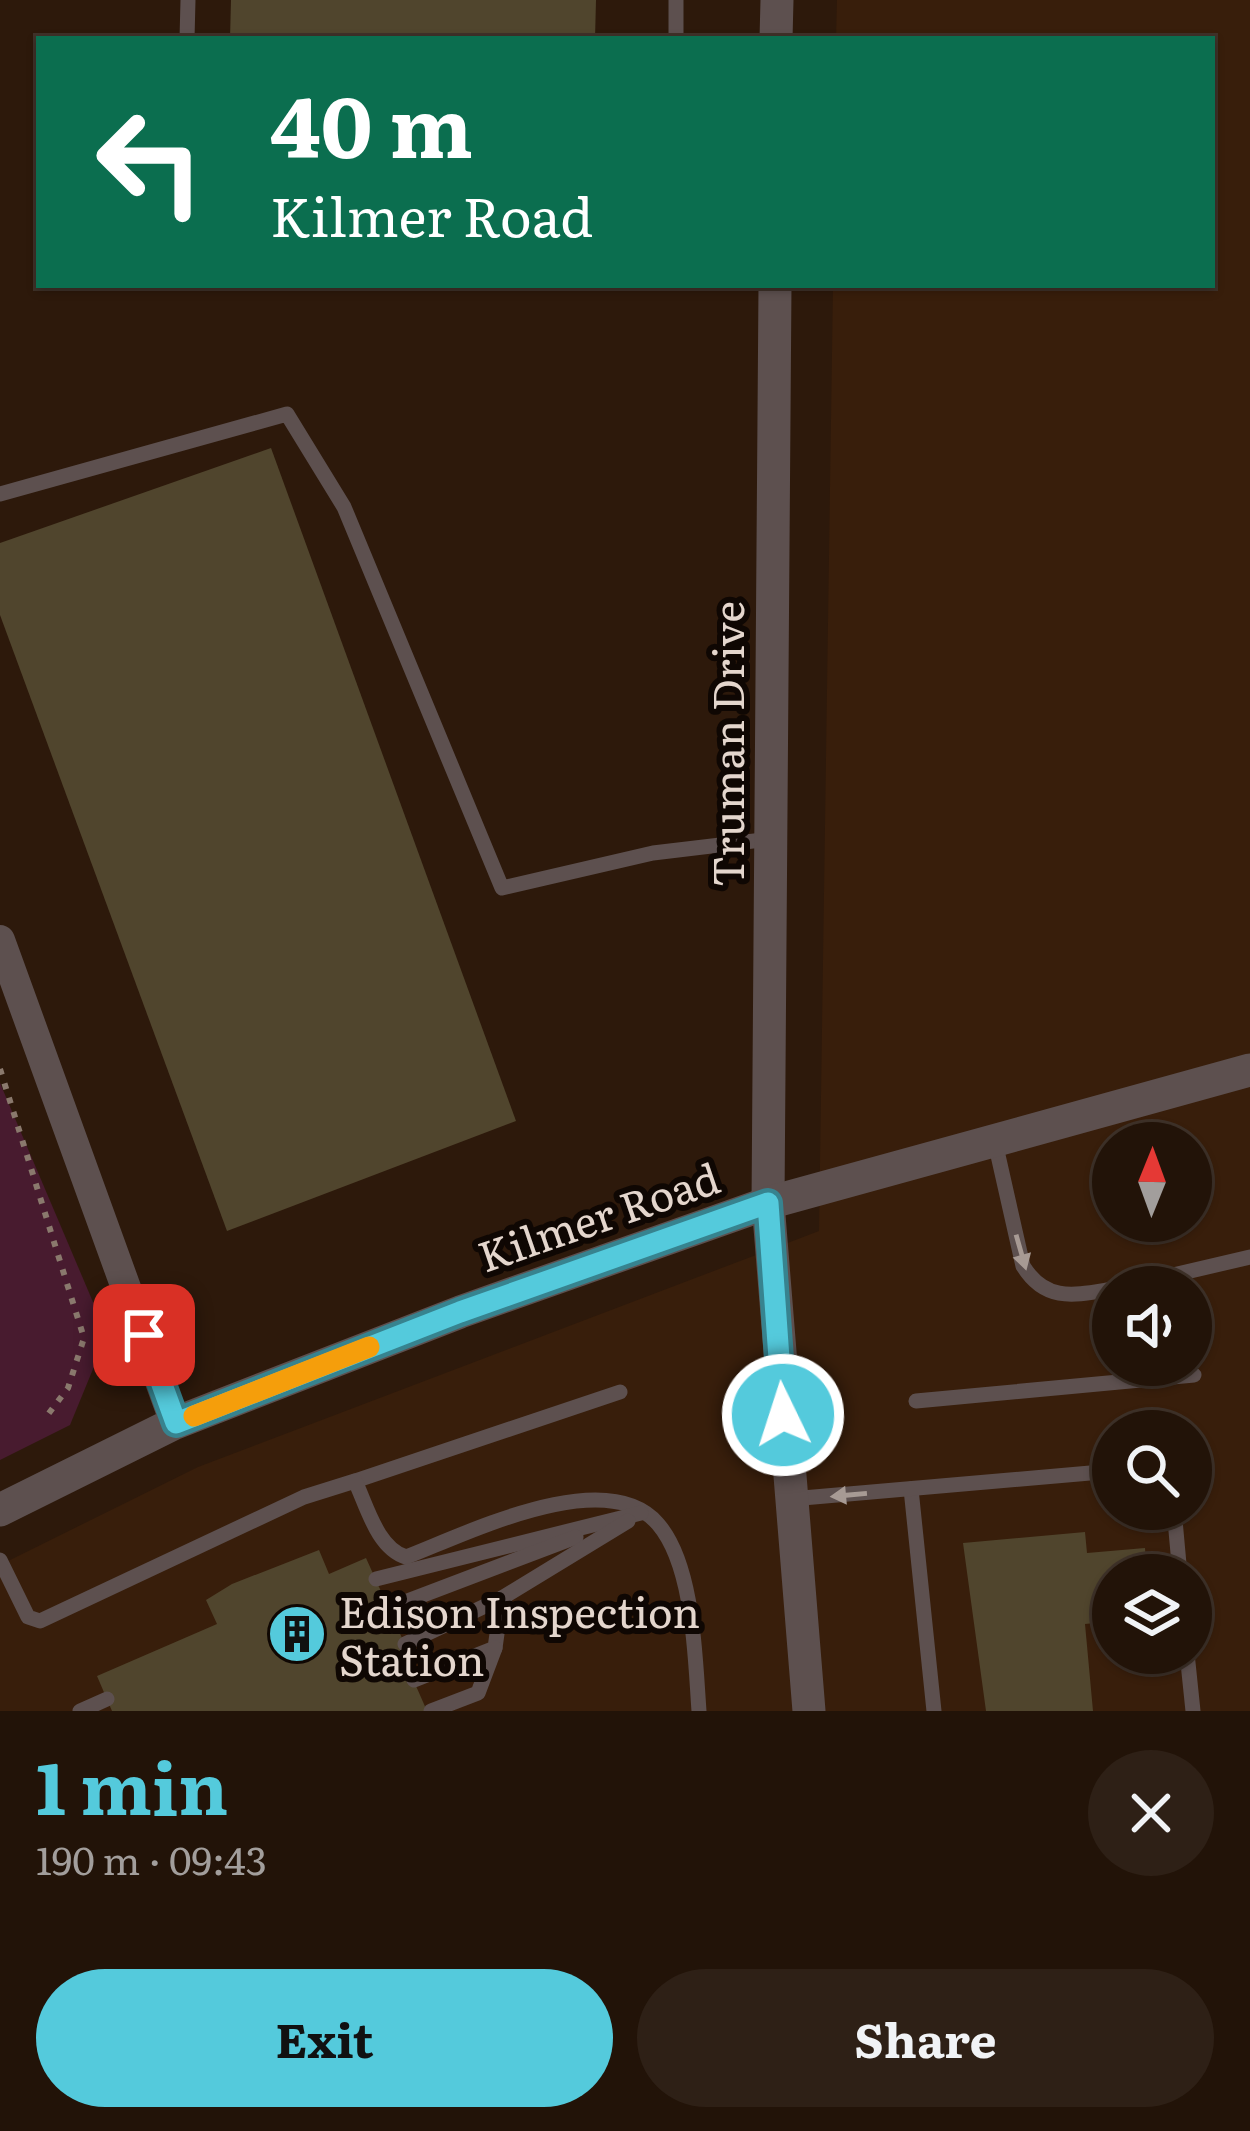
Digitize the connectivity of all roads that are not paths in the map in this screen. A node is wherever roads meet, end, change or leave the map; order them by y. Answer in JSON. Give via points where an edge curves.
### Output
{"nodes":[{"id":1,"x":188,"y":0,"type":"edge"},
{"id":2,"x":676,"y":0,"type":"edge"},
{"id":3,"x":776,"y":0,"type":"edge"},
{"id":4,"x":187,"y":36,"type":"edge"},
{"id":5,"x":676,"y":36,"type":"edge"},
{"id":6,"x":776,"y":36,"type":"edge"},
{"id":7,"x":775,"y":288,"type":"edge"},
{"id":8,"x":0,"y":494,"type":"edge"},
{"id":9,"x":770,"y":839,"type":"junction"},
{"id":10,"x":0,"y":940,"type":"edge"},
{"id":11,"x":1250,"y":1070,"type":"edge"},
{"id":12,"x":994,"y":1139,"type":"junction"},
{"id":13,"x":768,"y":1203,"type":"junction"},
{"id":14,"x":1250,"y":1257,"type":"edge"},
{"id":15,"x":1212,"y":1266,"type":"edge"},
{"id":16,"x":1092,"y":1292,"type":"edge"},
{"id":17,"x":1092,"y":1377,"type":"edge"},
{"id":18,"x":620,"y":1392,"type":"dead end"},
{"id":19,"x":916,"y":1401,"type":"dead end"},
{"id":20,"x":176,"y":1423,"type":"junction"},
{"id":21,"x":1092,"y":1473,"type":"edge"},
{"id":22,"x":355,"y":1481,"type":"junction"},
{"id":23,"x":910,"y":1490,"type":"junction"},
{"id":24,"x":788,"y":1500,"type":"junction"},
{"id":25,"x":0,"y":1510,"type":"edge"},
{"id":26,"x":641,"y":1513,"type":"junction"},
{"id":27,"x":0,"y":1560,"type":"edge"},
{"id":28,"x":376,"y":1579,"type":"dead end"},
{"id":29,"x":502,"y":1598,"type":"junction"},
{"id":30,"x":389,"y":1608,"type":"dead end"},
{"id":31,"x":404,"y":1644,"type":"dead end"},
{"id":32,"x":495,"y":1648,"type":"junction"},
{"id":33,"x":1189,"y":1674,"type":"edge"},
{"id":34,"x":414,"y":1680,"type":"dead end"},
{"id":35,"x":478,"y":1693,"type":"junction"},
{"id":36,"x":106,"y":1699,"type":"dead end"},
{"id":37,"x":80,"y":1711,"type":"edge"},
{"id":38,"x":431,"y":1711,"type":"edge"},
{"id":39,"x":470,"y":1711,"type":"edge"},
{"id":40,"x":699,"y":1711,"type":"edge"},
{"id":41,"x":809,"y":1711,"type":"edge"},
{"id":42,"x":934,"y":1711,"type":"edge"},
{"id":43,"x":1192,"y":1711,"type":"edge"}],
"edges":[{"from":1,"to":4,"type":"lane"},
{"from":2,"to":5,"type":"lane"},
{"from":3,"to":6,"type":"street"},
{"from":7,"to":9,"type":"street","name":"Truman Drive"},
{"from":8,"to":9,"type":"lane","via":[[287,414],[344,508],[502,887],[653,853]]},
{"from":9,"to":13,"type":"street","name":"Truman Drive"},
{"from":10,"to":20,"type":"street"},
{"from":11,"to":12,"type":"street","name":"Kilmer Road"},
{"from":12,"to":13,"type":"street","name":"Kilmer Road"},
{"from":12,"to":16,"type":"lane","one_way":true,"via":[[1023,1266],[1046,1292]]},
{"from":13,"to":20,"type":"street","name":"Kilmer Road"},
{"from":13,"to":24,"type":"street","name":"Truman Drive"},
{"from":14,"to":15,"type":"lane"},
{"from":17,"to":19,"type":"lane"},
{"from":18,"to":22,"type":"lane"},
{"from":20,"to":25,"type":"street","name":"Kilmer Road"},
{"from":21,"to":23,"type":"lane"},
{"from":22,"to":26,"type":"lane","via":[[382,1538],[406,1557],[542,1506],[589,1499]]},
{"from":22,"to":27,"type":"lane","via":[[304,1497],[40,1621],[28,1617]]},
{"from":23,"to":24,"type":"lane","one_way":true},
{"from":23,"to":42,"type":"lane"},
{"from":24,"to":41,"type":"street","name":"Truman Drive"},
{"from":26,"to":28,"type":"lane"},
{"from":26,"to":29,"type":"lane"},
{"from":26,"to":30,"type":"lane"},
{"from":26,"to":40,"type":"lane","via":[[658,1523],[691,1611]]},
{"from":29,"to":31,"type":"lane"},
{"from":29,"to":32,"type":"lane"},
{"from":32,"to":34,"type":"lane"},
{"from":32,"to":35,"type":"lane"},
{"from":33,"to":43,"type":"lane"},
{"from":35,"to":38,"type":"lane"},
{"from":35,"to":39,"type":"lane"},
{"from":36,"to":37,"type":"lane"}]}
